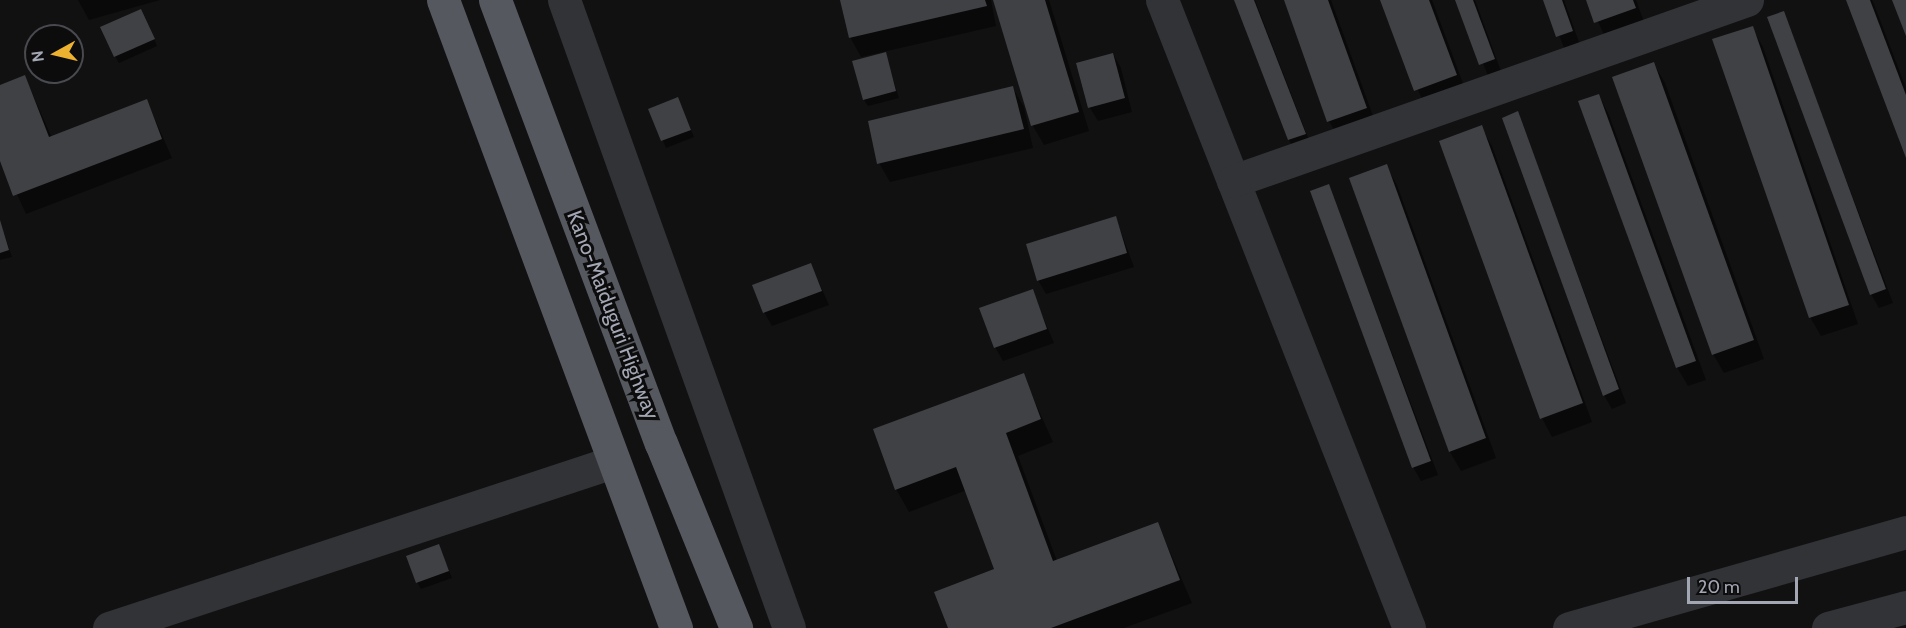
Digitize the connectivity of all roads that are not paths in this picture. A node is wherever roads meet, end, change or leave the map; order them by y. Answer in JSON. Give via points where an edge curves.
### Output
{"nodes":[{"id":1,"x":443,"y":0,"type":"edge"},
{"id":2,"x":495,"y":0,"type":"edge"},
{"id":3,"x":564,"y":0,"type":"edge"},
{"id":4,"x":1162,"y":0,"type":"edge"},
{"id":5,"x":1747,"y":0,"type":"edge"},
{"id":6,"x":1233,"y":181,"type":"junction"},
{"id":7,"x":613,"y":462,"type":"junction"},
{"id":8,"x":1906,"y":532,"type":"edge"},
{"id":9,"x":1906,"y":607,"type":"edge"},
{"id":10,"x":109,"y":628,"type":"edge"},
{"id":11,"x":676,"y":628,"type":"edge"},
{"id":12,"x":736,"y":628,"type":"edge"},
{"id":13,"x":789,"y":628,"type":"edge"},
{"id":14,"x":1409,"y":628,"type":"edge"},
{"id":15,"x":1569,"y":628,"type":"edge"},
{"id":16,"x":1828,"y":628,"type":"edge"}],
"edges":[{"from":1,"to":7,"type":"highway"},
{"from":2,"to":12,"type":"highway","name":"Kano-Maiduguri Highway"},
{"from":3,"to":13,"type":"street"},
{"from":4,"to":6,"type":"street"},
{"from":5,"to":6,"type":"street"},
{"from":6,"to":14,"type":"street"},
{"from":7,"to":10,"type":"street"},
{"from":7,"to":11,"type":"highway"},
{"from":8,"to":15,"type":"street"},
{"from":9,"to":16,"type":"street"}]}
